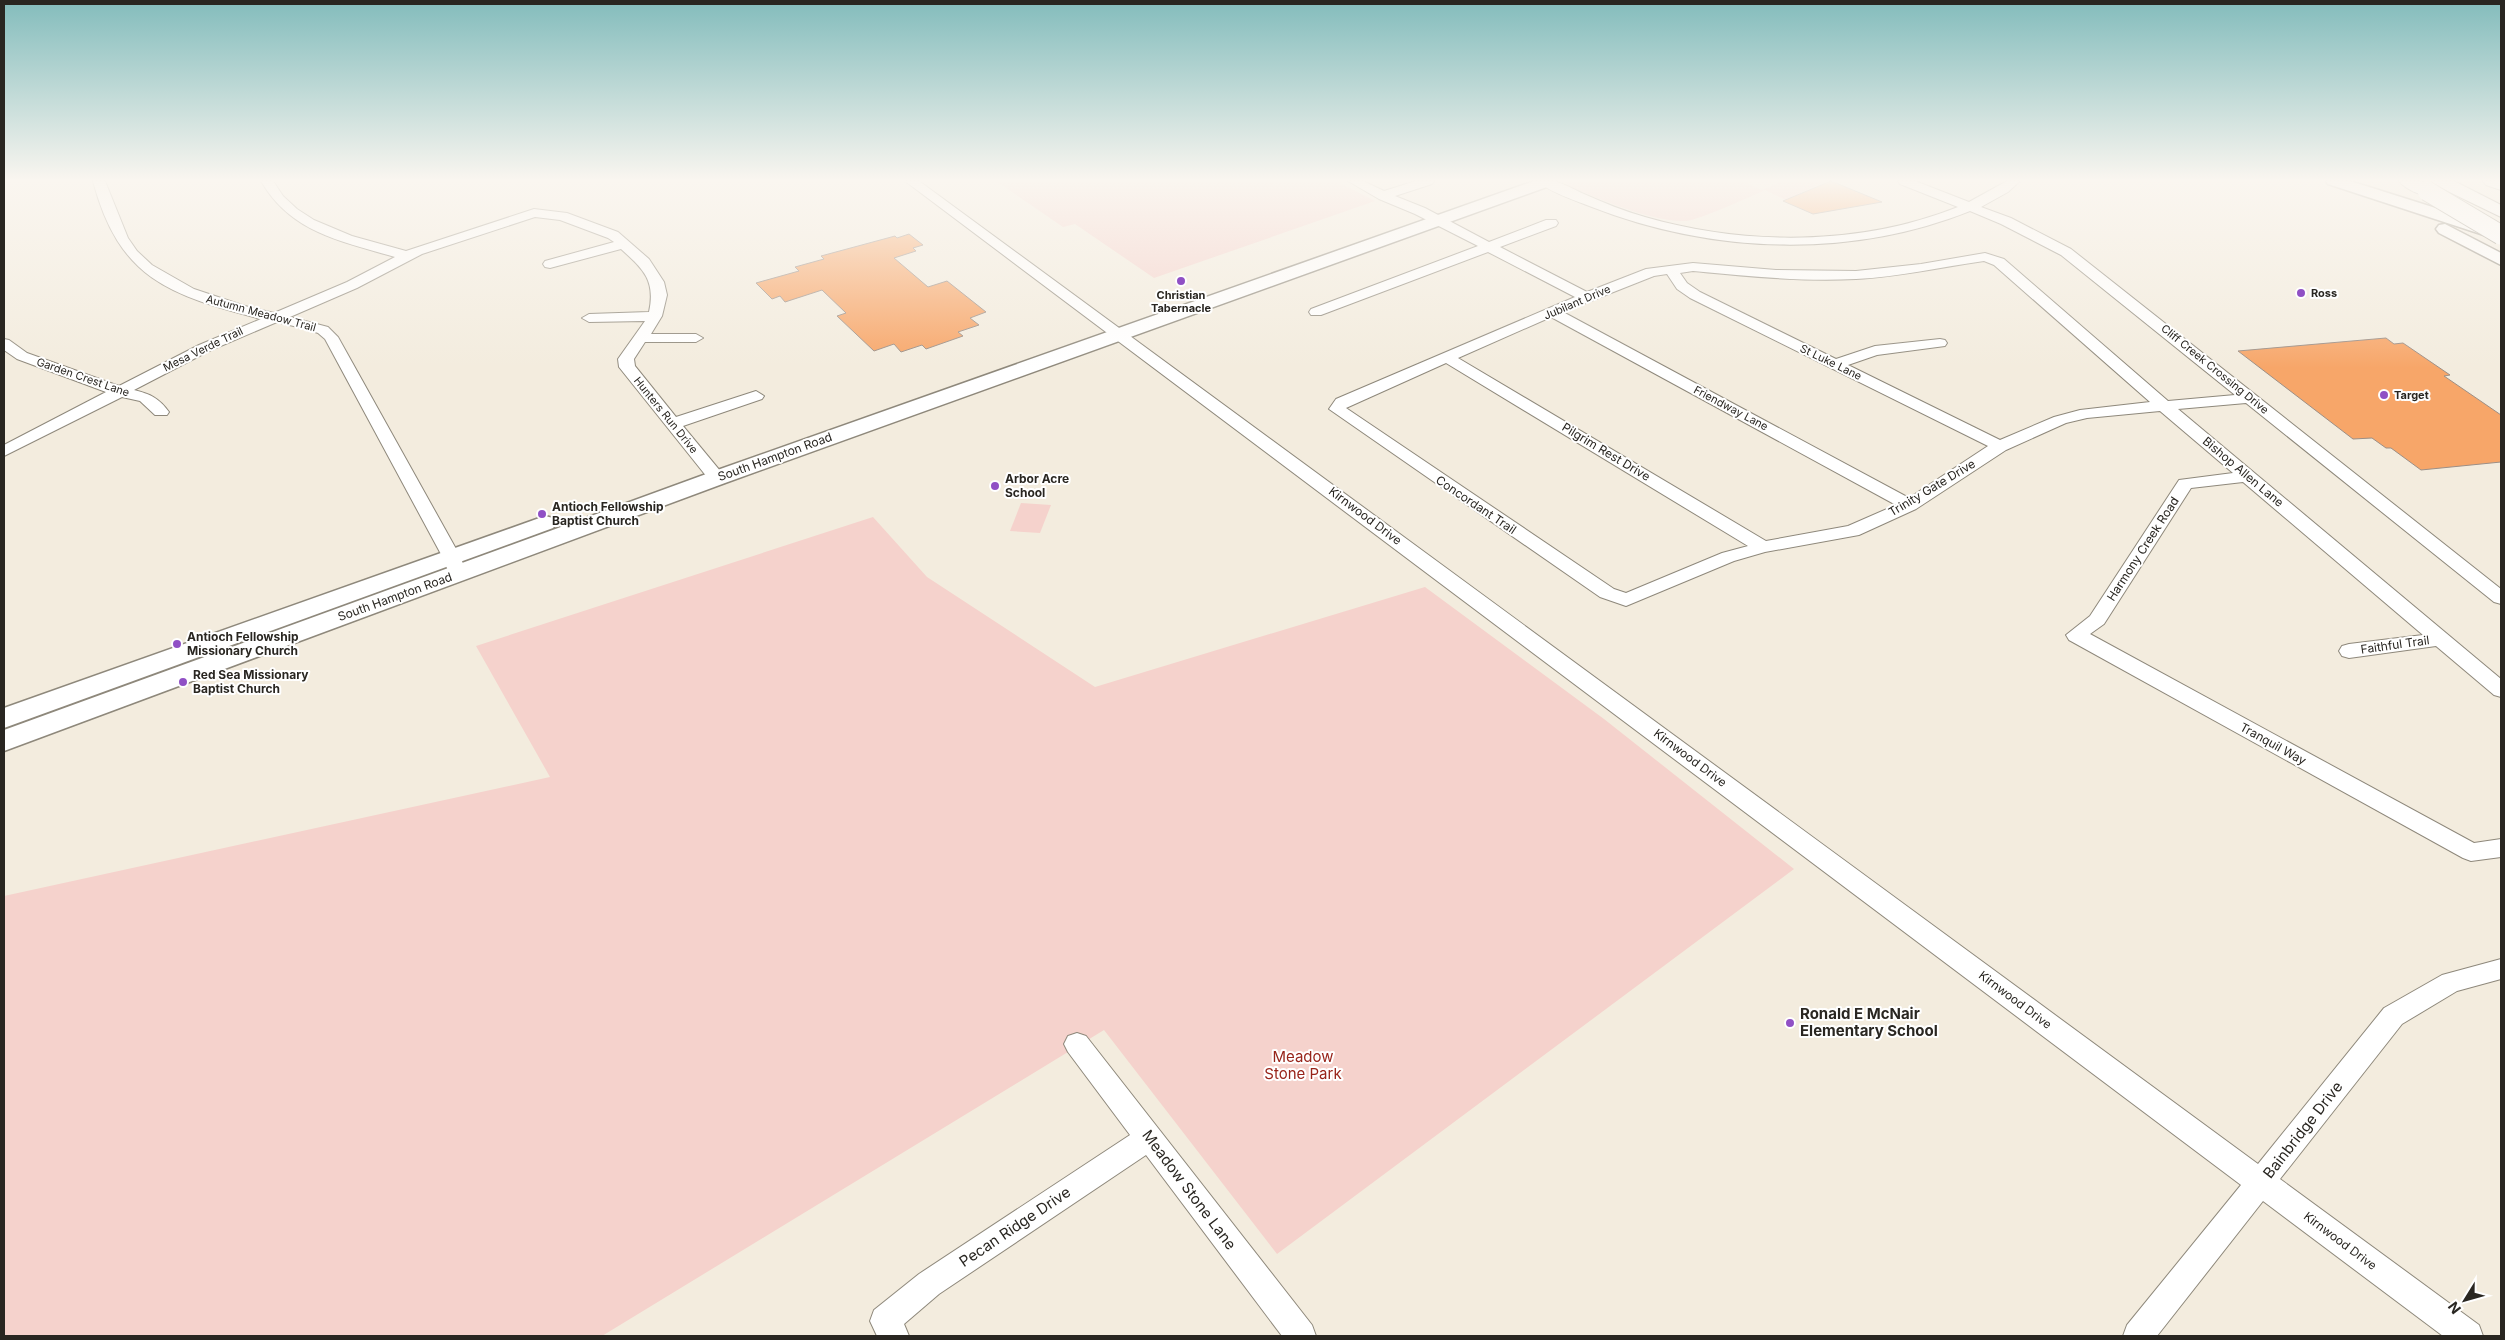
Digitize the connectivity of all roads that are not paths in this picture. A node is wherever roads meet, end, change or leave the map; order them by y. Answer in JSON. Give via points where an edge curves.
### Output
{"nodes":[{"id":1,"x":127,"y":244,"type":"edge"},
{"id":2,"x":367,"y":244,"type":"edge"},
{"id":3,"x":436,"y":244,"type":"edge"},
{"id":4,"x":623,"y":244,"type":"joint"},
{"id":5,"x":996,"y":244,"type":"edge"},
{"id":6,"x":1335,"y":244,"type":"edge"},
{"id":7,"x":1367,"y":244,"type":"edge"},
{"id":8,"x":1483,"y":244,"type":"edge"},
{"id":9,"x":1495,"y":244,"type":"edge"},
{"id":10,"x":2050,"y":244,"type":"edge"},
{"id":11,"x":2474,"y":244,"type":"edge"},
{"id":12,"x":1488,"y":246,"type":"junction"},
{"id":13,"x":407,"y":256,"type":"junction"},
{"id":14,"x":1985,"y":257,"type":"joint"},
{"id":15,"x":2501,"y":260,"type":"edge"},
{"id":16,"x":550,"y":264,"type":"dead end"},
{"id":17,"x":1670,"y":269,"type":"junction"},
{"id":18,"x":1586,"y":297,"type":"junction"},
{"id":19,"x":1316,"y":312,"type":"dead end"},
{"id":20,"x":1552,"y":312,"type":"junction"},
{"id":21,"x":655,"y":316,"type":"junction"},
{"id":22,"x":272,"y":317,"type":"junction"},
{"id":23,"x":589,"y":318,"type":"dead end"},
{"id":24,"x":1113,"y":329,"type":"junction"},
{"id":25,"x":640,"y":338,"type":"junction"},
{"id":26,"x":696,"y":338,"type":"dead end"},
{"id":27,"x":4,"y":343,"type":"edge"},
{"id":28,"x":1940,"y":343,"type":"dead end"},
{"id":29,"x":22,"y":356,"type":"junction"},
{"id":30,"x":1448,"y":358,"type":"junction"},
{"id":31,"x":4,"y":364,"type":"edge"},
{"id":32,"x":1836,"y":364,"type":"junction"},
{"id":33,"x":118,"y":391,"type":"junction"},
{"id":34,"x":756,"y":396,"type":"dead end"},
{"id":35,"x":2250,"y":398,"type":"junction"},
{"id":36,"x":2164,"y":406,"type":"junction"},
{"id":37,"x":1337,"y":409,"type":"joint"},
{"id":38,"x":161,"y":412,"type":"dead end"},
{"id":39,"x":673,"y":424,"type":"junction"},
{"id":40,"x":2000,"y":446,"type":"junction"},
{"id":41,"x":4,"y":451,"type":"edge"},
{"id":42,"x":712,"y":472,"type":"junction"},
{"id":43,"x":2247,"y":476,"type":"junction"},
{"id":44,"x":1910,"y":505,"type":"junction"},
{"id":45,"x":1763,"y":547,"type":"junction"},
{"id":46,"x":454,"y":565,"type":"junction"},
{"id":47,"x":1617,"y":598,"type":"joint"},
{"id":48,"x":2501,"y":598,"type":"edge"},
{"id":49,"x":2076,"y":635,"type":"joint"},
{"id":50,"x":2440,"y":639,"type":"junction"},
{"id":51,"x":2349,"y":651,"type":"dead end"},
{"id":52,"x":2501,"y":690,"type":"edge"},
{"id":53,"x":4,"y":718,"type":"edge"},
{"id":54,"x":30,"y":720,"type":"junction"},
{"id":55,"x":4,"y":740,"type":"edge"},
{"id":56,"x":2501,"y":848,"type":"edge"},
{"id":57,"x":2501,"y":969,"type":"edge"},
{"id":58,"x":1077,"y":1044,"type":"dead end"},
{"id":59,"x":1148,"y":1138,"type":"junction"},
{"id":60,"x":2262,"y":1183,"type":"junction"},
{"id":61,"x":890,"y":1329,"type":"edge"},
{"id":62,"x":1301,"y":1336,"type":"edge"},
{"id":63,"x":2138,"y":1336,"type":"edge"},
{"id":64,"x":2468,"y":1336,"type":"edge"}],
"edges":[{"from":1,"to":22,"type":"street","name":"Autumn Meadow Trail","via":[[132,254],[176,286]]},
{"from":2,"to":13,"type":"street"},
{"from":3,"to":13,"type":"street","name":"Mesa Verde Trail"},
{"from":4,"to":16,"type":"street"},
{"from":4,"to":21,"type":"street","name":"Hunters Run Drive","via":[[644,262],[657,282],[660,295]]},
{"from":5,"to":24,"type":"street","name":"Kirnwood Drive"},
{"from":6,"to":24,"type":"main road","name":"South Hampton Road"},
{"from":7,"to":24,"type":"main road","name":"South Hampton Road"},
{"from":8,"to":12,"type":"street"},
{"from":9,"to":12,"type":"street"},
{"from":10,"to":35,"type":"street","name":"Cliff Creek Crossing Drive","via":[[2066,252]]},
{"from":11,"to":15,"type":"main road"},
{"from":12,"to":18,"type":"street"},
{"from":12,"to":19,"type":"street"},
{"from":13,"to":22,"type":"street","name":"Mesa Verde Trail","via":[[352,285]]},
{"from":14,"to":17,"type":"street","name":"Jubilant Drive","via":[[1913,270],[1856,275],[1776,274],[1703,267]]},
{"from":14,"to":36,"type":"street","name":"Bishop Allen Lane","via":[[1999,262]]},
{"from":17,"to":18,"type":"street","name":"Jubilant Drive","via":[[1644,274]]},
{"from":17,"to":32,"type":"street","name":"St Luke Lane","via":[[1682,286],[1695,295]]},
{"from":18,"to":20,"type":"street","name":"Jubilant Drive"},
{"from":20,"to":30,"type":"street","name":"Jubilant Drive"},
{"from":20,"to":44,"type":"street","name":"Friendway Lane"},
{"from":21,"to":23,"type":"street"},
{"from":21,"to":25,"type":"street","name":"Hunters Run Drive"},
{"from":22,"to":33,"type":"street","name":"Mesa Verde Trail"},
{"from":22,"to":46,"type":"street","name":"Autumn Meadow Trail","via":[[316,327],[331,337]]},
{"from":24,"to":42,"type":"main road","name":"South Hampton Road"},
{"from":24,"to":60,"type":"street","name":"Kirnwood Drive"},
{"from":25,"to":26,"type":"street"},
{"from":25,"to":39,"type":"street","name":"Hunters Run Drive","via":[[626,359],[627,368]]},
{"from":27,"to":29,"type":"street","name":"Garden Crest Lane"},
{"from":28,"to":32,"type":"street","via":[[1875,351]]},
{"from":29,"to":31,"type":"street"},
{"from":29,"to":33,"type":"street","name":"Garden Crest Lane"},
{"from":30,"to":37,"type":"street","name":"Jubilant Drive","via":[[1342,402]]},
{"from":30,"to":45,"type":"street","name":"Pilgrim Rest Drive"},
{"from":32,"to":40,"type":"street","name":"St Luke Lane"},
{"from":33,"to":38,"type":"street","name":"Garden Crest Lane","via":[[146,398]]},
{"from":33,"to":41,"type":"street","name":"Mesa Verde Trail"},
{"from":34,"to":39,"type":"street"},
{"from":35,"to":36,"type":"street","name":"Trinity Gate Drive"},
{"from":35,"to":48,"type":"street","name":"Cliff Creek Crossing Drive"},
{"from":36,"to":40,"type":"street","name":"Trinity Gate Drive","via":[[2074,416]]},
{"from":36,"to":43,"type":"street","name":"Bishop Allen Lane"},
{"from":37,"to":47,"type":"street","name":"Concordant Trail"},
{"from":39,"to":42,"type":"street","name":"Hunters Run Drive"},
{"from":40,"to":44,"type":"street","name":"Trinity Gate Drive"},
{"from":42,"to":46,"type":"main road","name":"South Hampton Road"},
{"from":43,"to":49,"type":"street","name":"Harmony Creek Road","via":[[2185,484],[2097,620]]},
{"from":43,"to":50,"type":"street","name":"Bishop Allen Lane"},
{"from":44,"to":45,"type":"street","name":"Trinity Gate Drive","via":[[1853,531]]},
{"from":45,"to":47,"type":"street","name":"Trinity Gate Drive","via":[[1684,574],[1632,598]]},
{"from":46,"to":54,"type":"main road","name":"South Hampton Road"},
{"from":49,"to":56,"type":"street","name":"Tranquil Way","via":[[2471,852]]},
{"from":50,"to":51,"type":"street","name":"Faithful Trail"},
{"from":50,"to":52,"type":"street","name":"Bishop Allen Lane"},
{"from":53,"to":54,"type":"main road","name":"South Hampton Road"},
{"from":54,"to":55,"type":"main road","name":"South Hampton Road"},
{"from":57,"to":60,"type":"street","name":"Bainbridge Drive","via":[[2452,982],[2393,1016]]},
{"from":58,"to":59,"type":"street","name":"Meadow Stone Lane"},
{"from":59,"to":61,"type":"street","name":"Pecan Ridge Drive","via":[[930,1284]]},
{"from":59,"to":62,"type":"street","name":"Meadow Stone Lane"},
{"from":60,"to":63,"type":"street","name":"Bainbridge Drive"},
{"from":60,"to":64,"type":"street","name":"Kirnwood Drive"}]}
